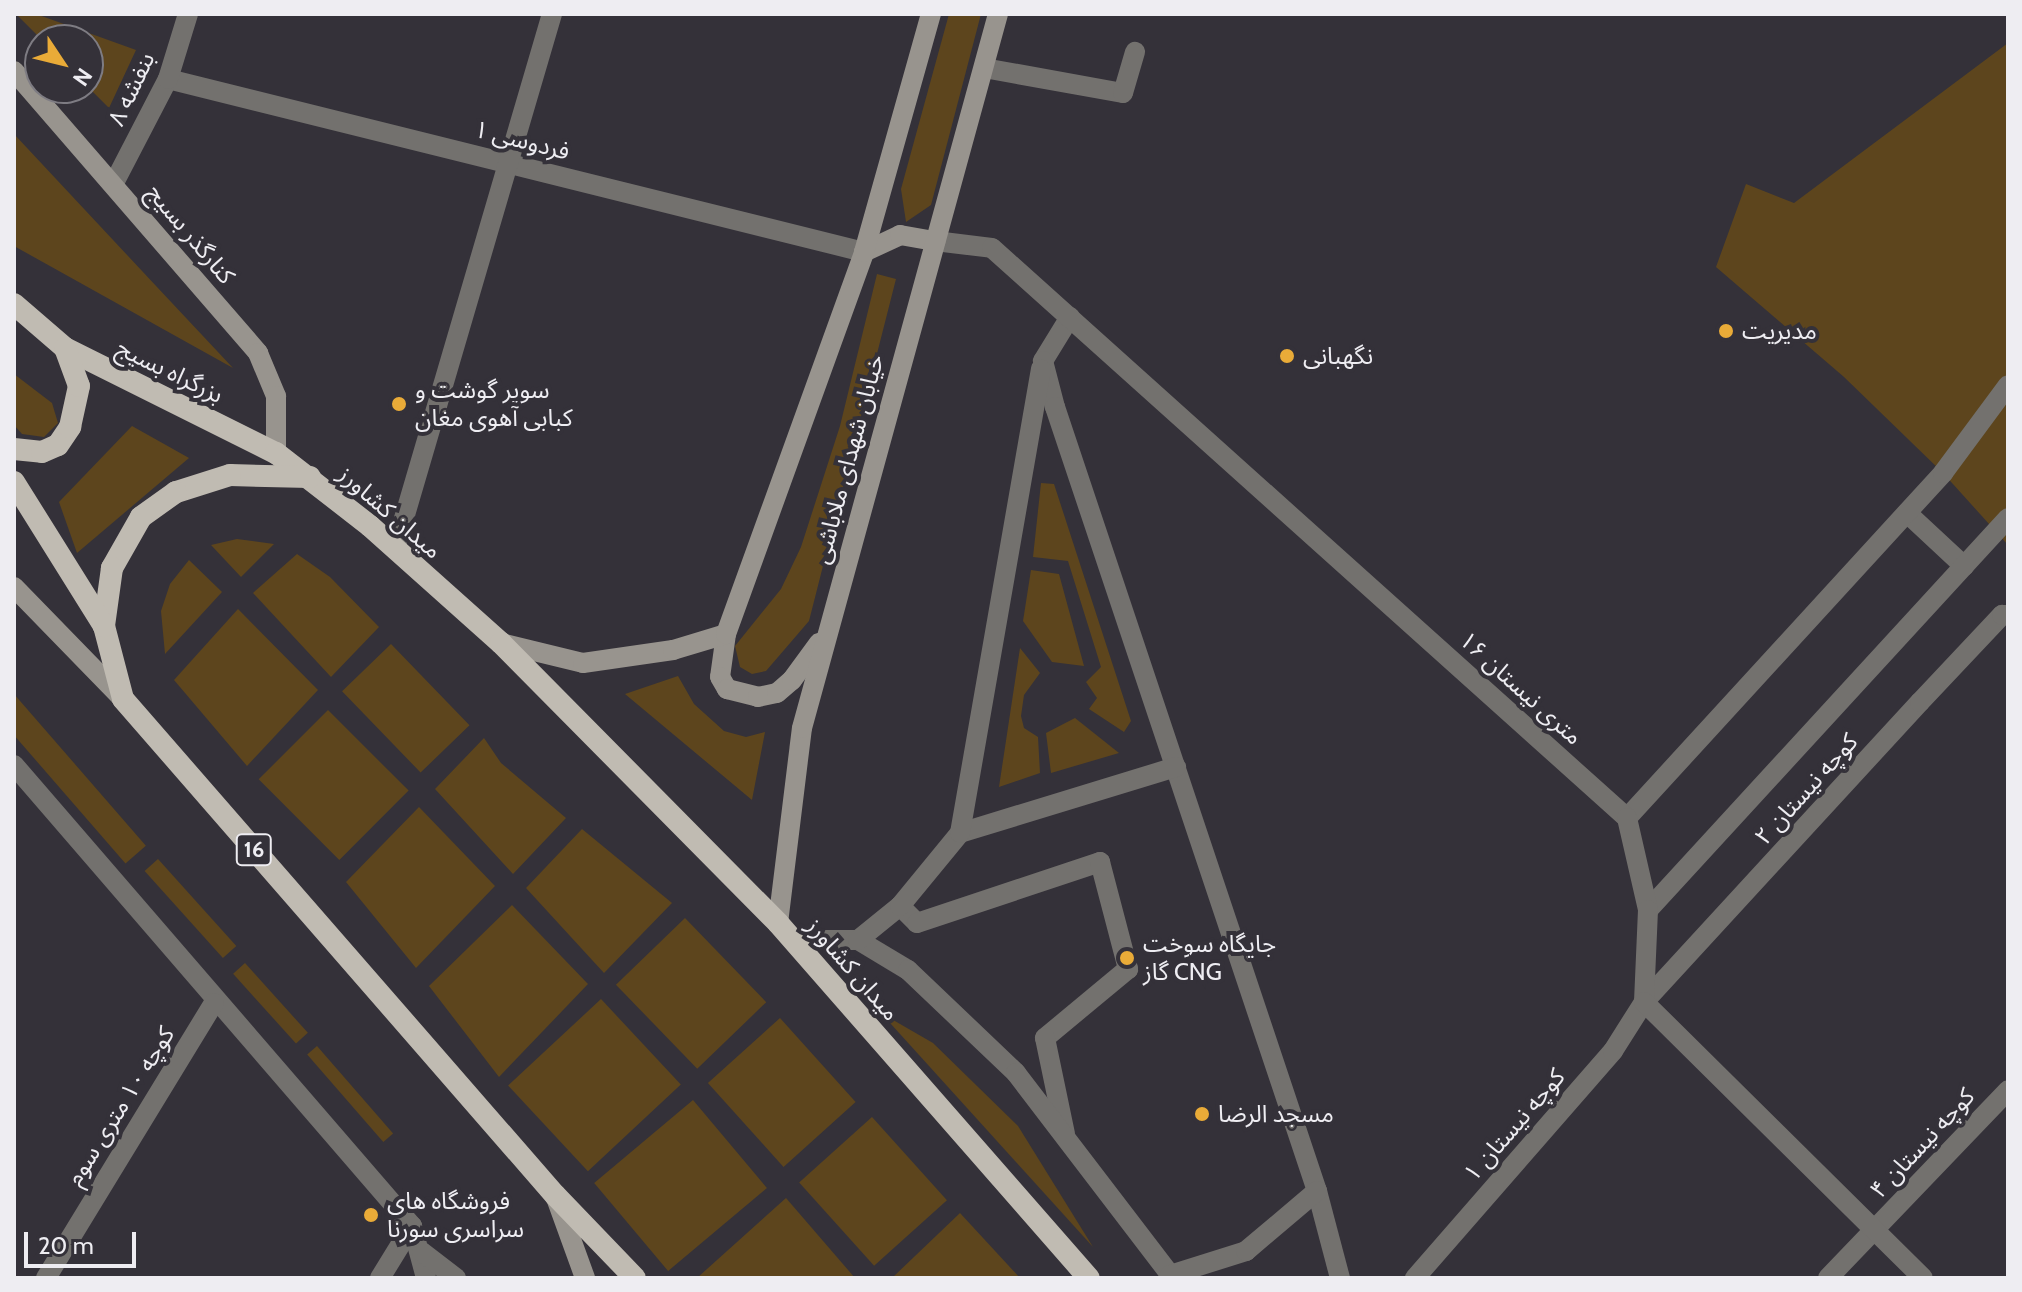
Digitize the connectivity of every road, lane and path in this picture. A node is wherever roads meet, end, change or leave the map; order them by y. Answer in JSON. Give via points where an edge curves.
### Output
{"nodes":[{"id":1,"x":552,"y":14,"type":"edge"},
{"id":2,"x":931,"y":14,"type":"edge"},
{"id":3,"x":998,"y":14,"type":"edge"},
{"id":4,"x":181,"y":16,"type":"edge"},
{"id":5,"x":1135,"y":52,"type":"dead end"},
{"id":6,"x":984,"y":68,"type":"junction"},
{"id":7,"x":14,"y":71,"type":"edge"},
{"id":8,"x":168,"y":79,"type":"junction"},
{"id":9,"x":509,"y":164,"type":"junction"},
{"id":10,"x":114,"y":183,"type":"junction"},
{"id":11,"x":935,"y":241,"type":"junction"},
{"id":12,"x":864,"y":252,"type":"junction"},
{"id":13,"x":14,"y":304,"type":"edge"},
{"id":14,"x":1070,"y":317,"type":"junction"},
{"id":15,"x":65,"y":348,"type":"junction"},
{"id":16,"x":1043,"y":361,"type":"junction"},
{"id":17,"x":2008,"y":385,"type":"edge"},
{"id":18,"x":14,"y":449,"type":"edge"},
{"id":19,"x":276,"y":453,"type":"junction"},
{"id":20,"x":310,"y":477,"type":"junction"},
{"id":21,"x":14,"y":482,"type":"edge"},
{"id":22,"x":1907,"y":513,"type":"junction"},
{"id":23,"x":2008,"y":518,"type":"edge"},
{"id":24,"x":395,"y":549,"type":"junction"},
{"id":25,"x":1964,"y":566,"type":"junction"},
{"id":26,"x":14,"y":587,"type":"edge"},
{"id":27,"x":2008,"y":615,"type":"edge"},
{"id":28,"x":104,"y":626,"type":"junction"},
{"id":29,"x":828,"y":632,"type":"junction"},
{"id":30,"x":726,"y":634,"type":"junction"},
{"id":31,"x":501,"y":643,"type":"junction"},
{"id":32,"x":123,"y":699,"type":"junction"},
{"id":33,"x":1176,"y":767,"type":"junction"},
{"id":34,"x":17,"y":778,"type":"edge"},
{"id":35,"x":1627,"y":818,"type":"junction"},
{"id":36,"x":960,"y":833,"type":"junction"},
{"id":37,"x":900,"y":906,"type":"junction"},
{"id":38,"x":1648,"y":910,"type":"junction"},
{"id":39,"x":786,"y":932,"type":"junction"},
{"id":40,"x":858,"y":940,"type":"junction"},
{"id":41,"x":1644,"y":1002,"type":"junction"},
{"id":42,"x":214,"y":1003,"type":"junction"},
{"id":43,"x":2008,"y":1090,"type":"edge"},
{"id":44,"x":1065,"y":1134,"type":"junction"},
{"id":45,"x":1317,"y":1191,"type":"junction"},
{"id":46,"x":555,"y":1195,"type":"junction"},
{"id":47,"x":412,"y":1226,"type":"junction"},
{"id":48,"x":1874,"y":1232,"type":"junction"},
{"id":49,"x":422,"y":1252,"type":"junction"},
{"id":50,"x":1171,"y":1276,"type":"edge"},
{"id":51,"x":46,"y":1278,"type":"edge"},
{"id":52,"x":380,"y":1278,"type":"edge"},
{"id":53,"x":426,"y":1278,"type":"edge"},
{"id":54,"x":456,"y":1278,"type":"edge"},
{"id":55,"x":585,"y":1278,"type":"edge"},
{"id":56,"x":635,"y":1278,"type":"edge"},
{"id":57,"x":1089,"y":1278,"type":"edge"},
{"id":58,"x":1340,"y":1278,"type":"edge"},
{"id":59,"x":1415,"y":1278,"type":"edge"},
{"id":60,"x":1828,"y":1278,"type":"edge"},
{"id":61,"x":1923,"y":1278,"type":"edge"}],
"edges":[{"from":1,"to":9,"type":"street"},
{"from":2,"to":12,"type":"main road","name":"خیابان شهدای ملاباشی"},
{"from":3,"to":6,"type":"main road","name":"خیابان شهدای ملاباشی"},
{"from":4,"to":8,"type":"street","name":"بنفشه ۸"},
{"from":5,"to":6,"type":"street","via":[[1123,93]]},
{"from":6,"to":11,"type":"main road","name":"خیابان شهدای ملاباشی"},
{"from":7,"to":10,"type":"main road","name":"کنارگذر بسیج"},
{"from":8,"to":9,"type":"street","name":"فردوسی ۱"},
{"from":8,"to":10,"type":"street","name":"بنفشه ۸"},
{"from":9,"to":12,"type":"street","name":"فردوسی ۱"},
{"from":9,"to":24,"type":"street"},
{"from":10,"to":19,"type":"main road","name":"کنارگذر بسیج","via":[[258,353],[276,396]]},
{"from":11,"to":12,"type":"main road","via":[[900,235]]},
{"from":11,"to":14,"type":"street","name":"۱۶ متری نیستان","via":[[992,248]]},
{"from":11,"to":29,"type":"main road","name":"خیابان شهدای ملاباشی"},
{"from":12,"to":30,"type":"main road","name":"خیابان شهدای ملاباشی"},
{"from":13,"to":15,"type":"highway","name":"بزرگراه بسیج"},
{"from":14,"to":16,"type":"street"},
{"from":14,"to":35,"type":"street","name":"۱۶ متری نیستان"},
{"from":15,"to":18,"type":"highway","via":[[79,386],[70,427],[58,445],[42,452]]},
{"from":15,"to":19,"type":"highway","name":"بزرگراه بسیج"},
{"from":16,"to":33,"type":"street"},
{"from":16,"to":36,"type":"street"},
{"from":17,"to":22,"type":"street"},
{"from":19,"to":20,"type":"highway","name":"بزرگراه بسیج"},
{"from":20,"to":24,"type":"highway","name":"میدان کشاورز"},
{"from":20,"to":28,"type":"highway","name":"میدان کشاورز","number":"16","via":[[230,475],[176,492],[141,517],[112,568]]},
{"from":21,"to":28,"type":"highway","number":"16"},
{"from":22,"to":25,"type":"street"},
{"from":22,"to":35,"type":"street"},
{"from":23,"to":25,"type":"street"},
{"from":24,"to":31,"type":"highway","name":"میدان کشاورز"},
{"from":25,"to":38,"type":"street"},
{"from":26,"to":32,"type":"main road"},
{"from":27,"to":41,"type":"street","name":"کوچه نیستان ۲","via":[[2002,615],[1920,702]]},
{"from":28,"to":32,"type":"highway","name":"میدان کشاورز","number":"16"},
{"from":29,"to":30,"type":"main road","name":"خیابان شهدای ملاباشی","via":[[792,680],[777,693],[758,697],[727,689],[720,677]]},
{"from":29,"to":39,"type":"main road","name":"خیابان شهدای ملاباشی","via":[[802,728]]},
{"from":30,"to":31,"type":"main road","via":[[673,650],[583,663]]},
{"from":31,"to":39,"type":"highway","name":"میدان کشاورز"},
{"from":32,"to":46,"type":"highway","name":"میدان کشاورز","number":"16"},
{"from":33,"to":36,"type":"street"},
{"from":33,"to":45,"type":"street"},
{"from":34,"to":42,"type":"street"},
{"from":35,"to":38,"type":"street"},
{"from":36,"to":37,"type":"street"},
{"from":37,"to":40,"type":"street"},
{"from":37,"to":44,"type":"street","via":[[917,923],[1100,862],[1128,969],[1045,1038]]},
{"from":38,"to":41,"type":"street"},
{"from":39,"to":40,"type":"street"},
{"from":39,"to":57,"type":"highway","name":"میدان کشاورز"},
{"from":40,"to":44,"type":"street","via":[[908,970],[1016,1073]]},
{"from":41,"to":48,"type":"street"},
{"from":41,"to":59,"type":"street","name":"کوچه نیستان ۱","via":[[1613,1051]]},
{"from":42,"to":47,"type":"street"},
{"from":42,"to":51,"type":"street","name":"کوچه ۱۰ متری سوم"},
{"from":43,"to":48,"type":"street","name":"کوچه نیستان ۴"},
{"from":44,"to":50,"type":"street"},
{"from":45,"to":50,"type":"street","via":[[1246,1251]]},
{"from":45,"to":58,"type":"street"},
{"from":46,"to":55,"type":"main road"},
{"from":46,"to":56,"type":"highway","name":"میدان کشاورز","number":"16"},
{"from":47,"to":49,"type":"street"},
{"from":47,"to":52,"type":"street"},
{"from":48,"to":60,"type":"street","name":"کوچه نیستان ۴"},
{"from":48,"to":61,"type":"street"},
{"from":49,"to":53,"type":"street"},
{"from":49,"to":54,"type":"street"}]}
